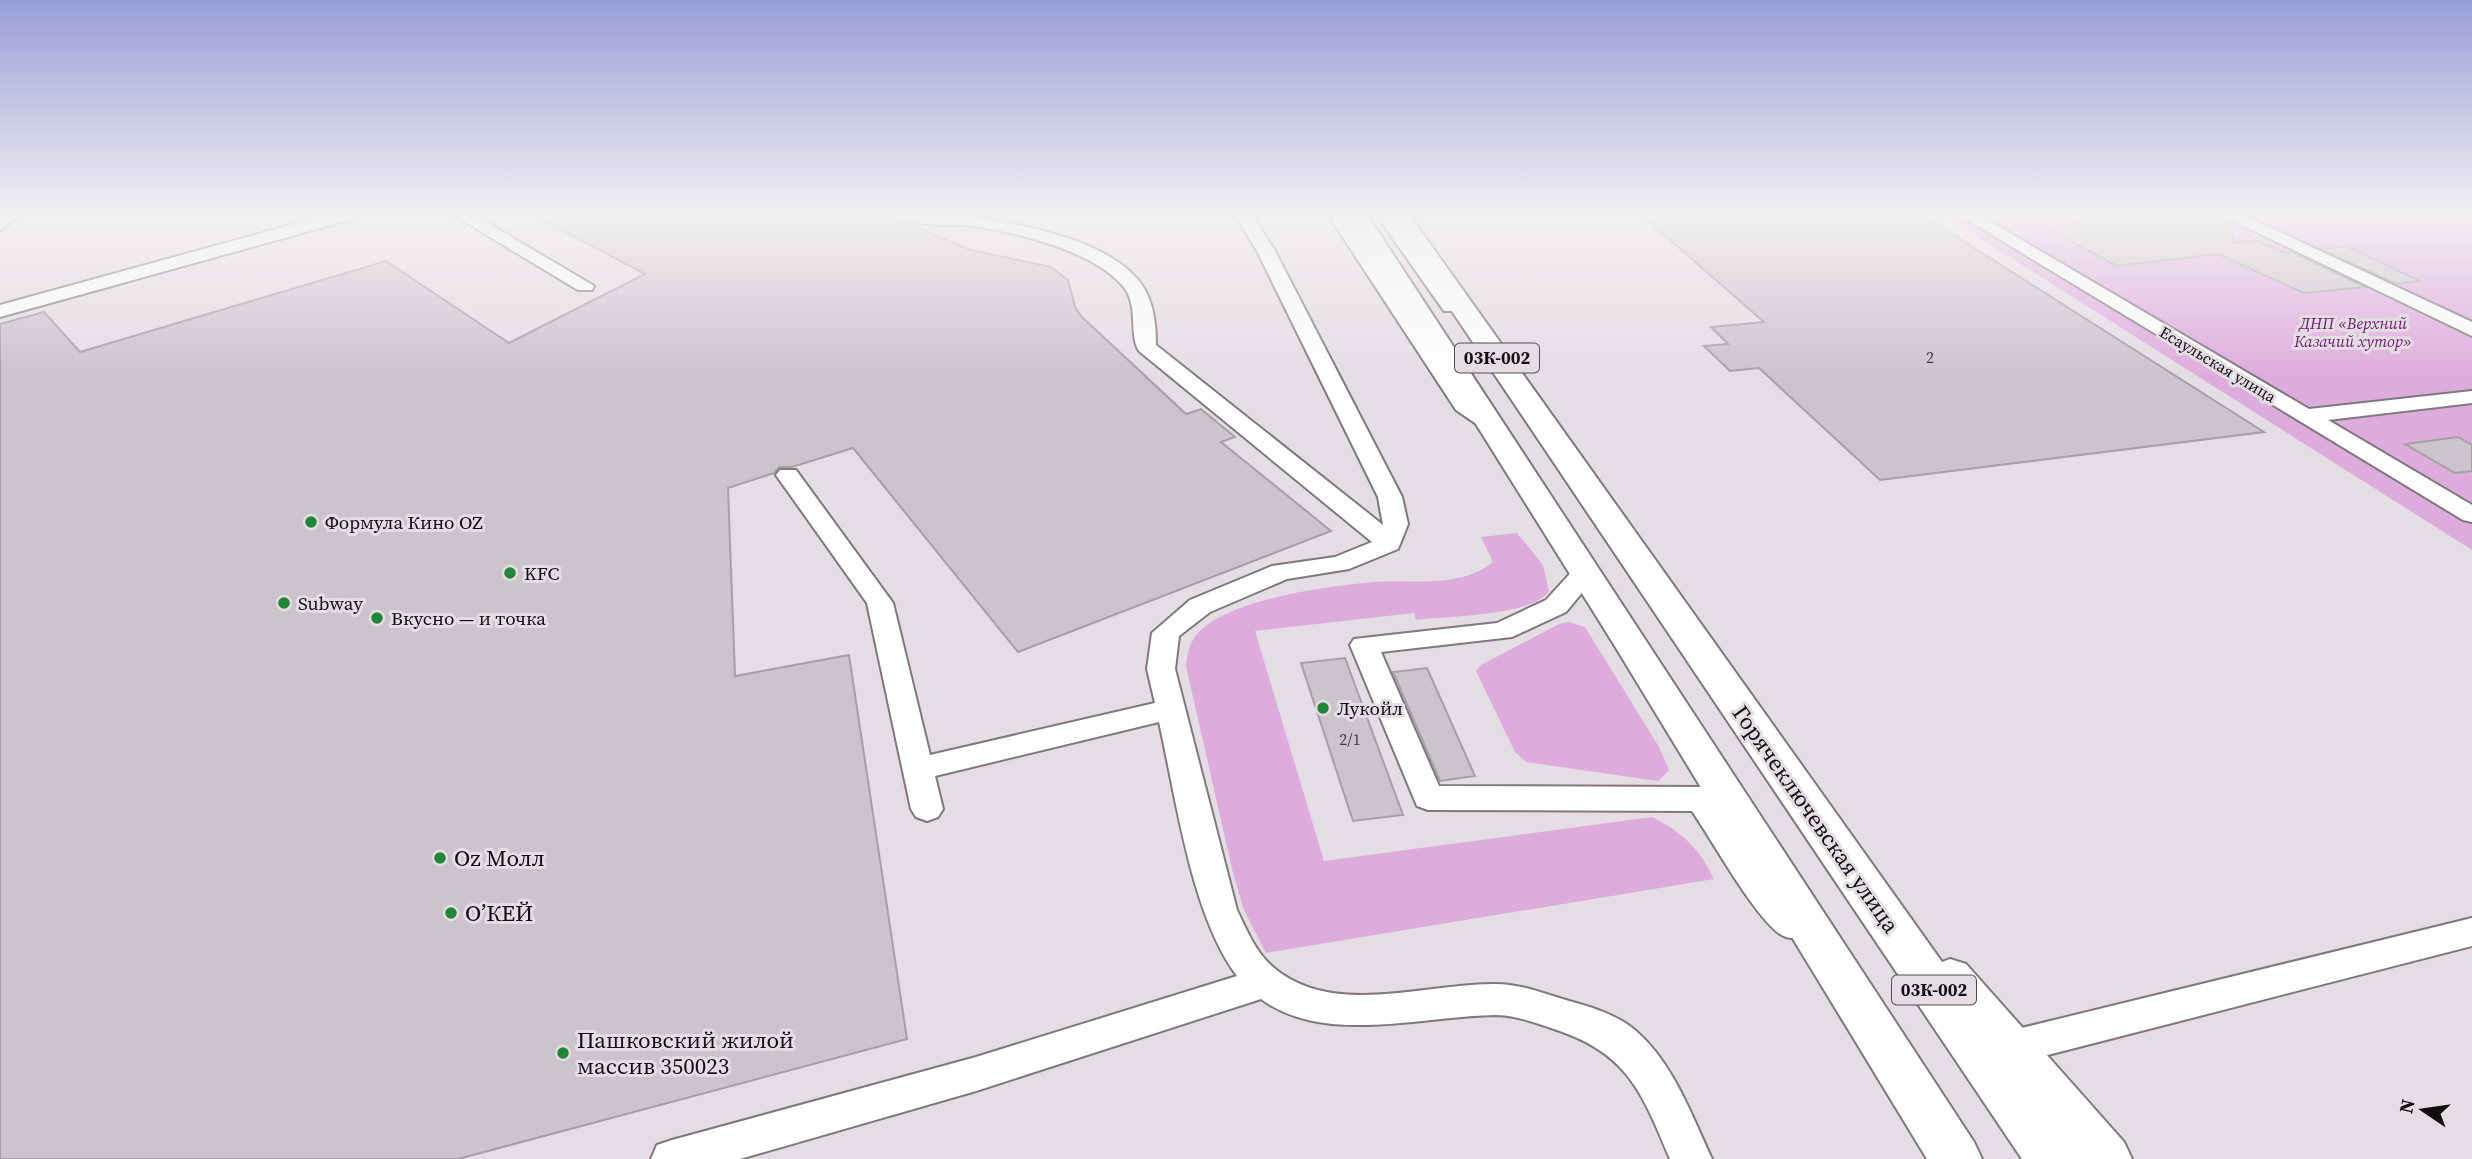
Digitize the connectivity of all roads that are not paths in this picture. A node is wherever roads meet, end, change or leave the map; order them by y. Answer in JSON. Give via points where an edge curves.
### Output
{"nodes":[{"id":1,"x":159,"y":267,"type":"edge"},
{"id":2,"x":552,"y":267,"type":"edge"},
{"id":3,"x":1110,"y":267,"type":"edge"},
{"id":4,"x":1274,"y":267,"type":"edge"},
{"id":5,"x":1371,"y":267,"type":"edge"},
{"id":6,"x":1389,"y":267,"type":"edge"},
{"id":7,"x":1422,"y":267,"type":"edge"},
{"id":8,"x":1435,"y":267,"type":"edge"},
{"id":9,"x":1451,"y":267,"type":"edge"},
{"id":10,"x":2055,"y":267,"type":"edge"},
{"id":11,"x":2339,"y":267,"type":"edge"},
{"id":12,"x":585,"y":286,"type":"dead end"},
{"id":13,"x":1455,"y":295,"type":"junction"},
{"id":14,"x":0,"y":311,"type":"edge"},
{"id":15,"x":2472,"y":330,"type":"edge"},
{"id":16,"x":2472,"y":397,"type":"edge"},
{"id":17,"x":1534,"y":412,"type":"junction"},
{"id":18,"x":2305,"y":416,"type":"junction"},
{"id":19,"x":1486,"y":420,"type":"junction"},
{"id":20,"x":788,"y":475,"type":"dead end"},
{"id":21,"x":2472,"y":514,"type":"edge"},
{"id":22,"x":1389,"y":544,"type":"junction"},
{"id":23,"x":1586,"y":572,"type":"junction"},
{"id":24,"x":1171,"y":709,"type":"junction"},
{"id":25,"x":918,"y":769,"type":"junction"},
{"id":26,"x":927,"y":809,"type":"dead end"},
{"id":27,"x":1817,"y":820,"type":"junction"},
{"id":28,"x":2472,"y":932,"type":"edge"},
{"id":29,"x":1831,"y":962,"type":"junction"},
{"id":30,"x":1264,"y":983,"type":"junction"},
{"id":31,"x":2009,"y":1048,"type":"junction"},
{"id":32,"x":672,"y":1159,"type":"edge"},
{"id":33,"x":1691,"y":1159,"type":"edge"},
{"id":34,"x":1934,"y":1159,"type":"edge"},
{"id":35,"x":1956,"y":1159,"type":"edge"},
{"id":36,"x":2052,"y":1159,"type":"edge"},
{"id":37,"x":2106,"y":1159,"type":"edge"}],
"edges":[{"from":1,"to":14,"type":"street"},
{"from":2,"to":12,"type":"street"},
{"from":3,"to":22,"type":"street","via":[[1129,281],[1142,307],[1147,320],[1146,347],[1358,514]]},
{"from":4,"to":22,"type":"street","via":[[1390,496],[1396,524]]},
{"from":5,"to":19,"type":"street","via":[[1464,405]]},
{"from":6,"to":19,"type":"main road","number":"03К-002"},
{"from":7,"to":17,"type":"street","via":[[1517,399]]},
{"from":8,"to":13,"type":"main road","number":"03К-002"},
{"from":9,"to":13,"type":"main road","via":[[1460,279]]},
{"from":10,"to":18,"type":"street","name":"Есаульская улица"},
{"from":11,"to":15,"type":"street"},
{"from":13,"to":17,"type":"main road","number":"03К-002"},
{"from":16,"to":18,"type":"street"},
{"from":17,"to":27,"type":"main road","name":"Горячеключевская улица","number":"03К-002"},
{"from":18,"to":21,"type":"street","name":"Есаульская улица"},
{"from":19,"to":23,"type":"main road","number":"03К-002"},
{"from":20,"to":25,"type":"street","via":[[880,603]]},
{"from":22,"to":24,"type":"street","via":[[1340,564],[1281,572],[1200,606],[1166,633],[1161,669]]},
{"from":23,"to":29,"type":"main road","number":"03К-002"},
{"from":23,"to":29,"type":"street","via":[[1556,606],[1502,631],[1364,645],[1428,798],[1701,799],[1773,905]]},
{"from":24,"to":25,"type":"street"},
{"from":24,"to":30,"type":"street","via":[[1226,928],[1233,947]]},
{"from":25,"to":26,"type":"street"},
{"from":27,"to":31,"type":"main road"},
{"from":27,"to":36,"type":"main road","name":"Горячеключевская улица","number":"03К-002"},
{"from":28,"to":31,"type":"street"},
{"from":29,"to":34,"type":"main road","via":[[1872,1054]]},
{"from":29,"to":35,"type":"main road","number":"03К-002"},
{"from":30,"to":32,"type":"street","via":[[976,1074]]},
{"from":30,"to":33,"type":"street","via":[[1291,1001],[1339,1011],[1505,1000],[1597,1028],[1624,1044],[1674,1121]]},
{"from":31,"to":37,"type":"main road"}]}
